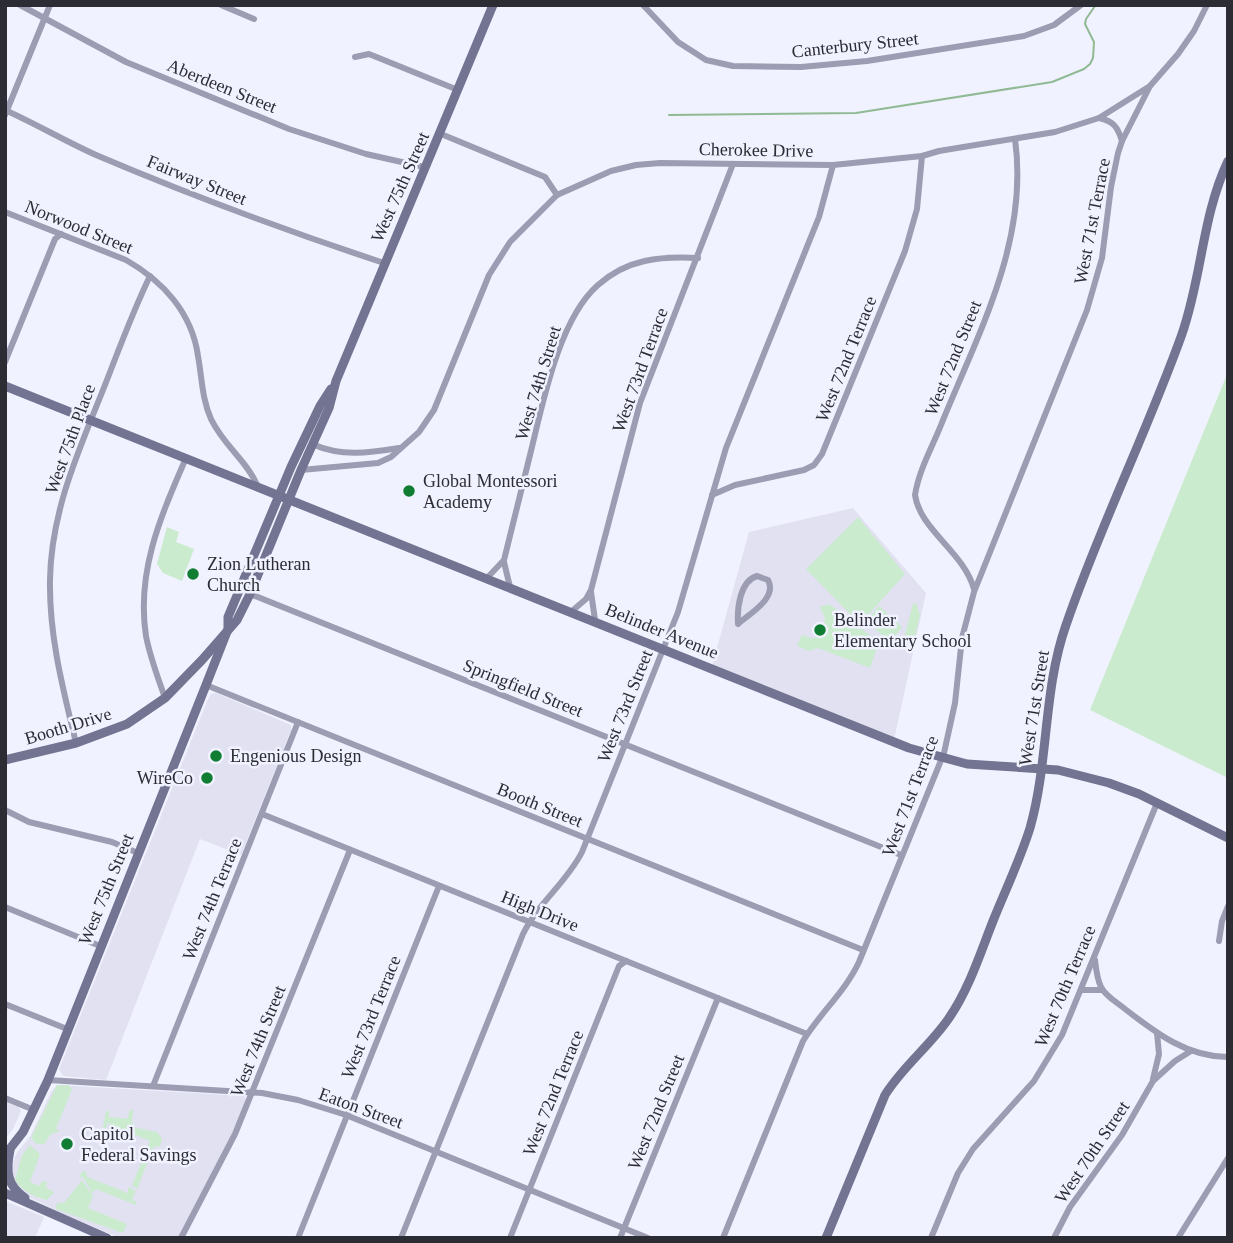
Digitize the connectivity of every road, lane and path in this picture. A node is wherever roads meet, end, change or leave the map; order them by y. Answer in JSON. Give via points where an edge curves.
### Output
{"nodes":[{"id":1,"x":20,"y":5,"type":"edge"},
{"id":2,"x":50,"y":5,"type":"edge"},
{"id":3,"x":221,"y":5,"type":"edge"},
{"id":4,"x":493,"y":5,"type":"edge"},
{"id":5,"x":643,"y":5,"type":"edge"},
{"id":6,"x":1081,"y":5,"type":"edge"},
{"id":7,"x":1207,"y":5,"type":"edge"},
{"id":8,"x":45,"y":18,"type":"junction"},
{"id":9,"x":254,"y":19,"type":"dead end"},
{"id":10,"x":355,"y":57,"type":"dead end"},
{"id":11,"x":1150,"y":86,"type":"junction"},
{"id":12,"x":458,"y":90,"type":"junction"},
{"id":13,"x":6,"y":112,"type":"edge"},
{"id":14,"x":1099,"y":118,"type":"junction"},
{"id":15,"x":441,"y":134,"type":"junction"},
{"id":16,"x":1015,"y":139,"type":"junction"},
{"id":17,"x":1122,"y":141,"type":"junction"},
{"id":18,"x":922,"y":156,"type":"junction"},
{"id":19,"x":1228,"y":161,"type":"edge"},
{"id":20,"x":733,"y":164,"type":"junction"},
{"id":21,"x":833,"y":165,"type":"junction"},
{"id":22,"x":424,"y":167,"type":"junction"},
{"id":23,"x":556,"y":195,"type":"junction"},
{"id":24,"x":5,"y":212,"type":"edge"},
{"id":25,"x":61,"y":234,"type":"junction"},
{"id":26,"x":698,"y":258,"type":"junction"},
{"id":27,"x":384,"y":263,"type":"junction"},
{"id":28,"x":150,"y":276,"type":"junction"},
{"id":29,"x":5,"y":362,"type":"edge"},
{"id":30,"x":337,"y":381,"type":"junction"},
{"id":31,"x":5,"y":386,"type":"edge"},
{"id":32,"x":91,"y":420,"type":"junction"},
{"id":33,"x":313,"y":444,"type":"junction"},
{"id":34,"x":399,"y":448,"type":"junction"},
{"id":35,"x":186,"y":458,"type":"junction"},
{"id":36,"x":301,"y":470,"type":"junction"},
{"id":37,"x":257,"y":485,"type":"junction"},
{"id":38,"x":712,"y":495,"type":"junction"},
{"id":39,"x":284,"y":496,"type":"junction"},
{"id":40,"x":504,"y":560,"type":"junction"},
{"id":41,"x":984,"y":567,"type":"junction"},
{"id":42,"x":967,"y":569,"type":"junction"},
{"id":43,"x":487,"y":578,"type":"junction"},
{"id":44,"x":510,"y":587,"type":"junction"},
{"id":45,"x":591,"y":590,"type":"junction"},
{"id":46,"x":974,"y":592,"type":"junction"},
{"id":47,"x":250,"y":594,"type":"junction"},
{"id":48,"x":572,"y":611,"type":"junction"},
{"id":49,"x":595,"y":620,"type":"junction"},
{"id":50,"x":738,"y":624,"type":"joint"},
{"id":51,"x":228,"y":629,"type":"junction"},
{"id":52,"x":663,"y":649,"type":"junction"},
{"id":53,"x":206,"y":685,"type":"junction"},
{"id":54,"x":164,"y":698,"type":"junction"},
{"id":55,"x":298,"y":722,"type":"junction"},
{"id":56,"x":76,"y":743,"type":"junction"},
{"id":57,"x":624,"y":744,"type":"junction"},
{"id":58,"x":942,"y":758,"type":"junction"},
{"id":59,"x":5,"y":760,"type":"edge"},
{"id":60,"x":1041,"y":769,"type":"junction"},
{"id":61,"x":1157,"y":803,"type":"junction"},
{"id":62,"x":5,"y":810,"type":"edge"},
{"id":63,"x":262,"y":814,"type":"junction"},
{"id":64,"x":1228,"y":838,"type":"edge"},
{"id":65,"x":587,"y":839,"type":"junction"},
{"id":66,"x":350,"y":850,"type":"junction"},
{"id":67,"x":138,"y":853,"type":"junction"},
{"id":68,"x":901,"y":855,"type":"junction"},
{"id":69,"x":439,"y":886,"type":"junction"},
{"id":70,"x":1228,"y":906,"type":"edge"},
{"id":71,"x":5,"y":908,"type":"edge"},
{"id":72,"x":530,"y":922,"type":"junction"},
{"id":73,"x":1219,"y":940,"type":"dead end"},
{"id":74,"x":100,"y":946,"type":"junction"},
{"id":75,"x":863,"y":950,"type":"junction"},
{"id":76,"x":1094,"y":958,"type":"junction"},
{"id":77,"x":626,"y":961,"type":"junction"},
{"id":78,"x":1081,"y":990,"type":"junction"},
{"id":79,"x":1102,"y":990,"type":"junction"},
{"id":80,"x":718,"y":998,"type":"junction"},
{"id":81,"x":5,"y":1004,"type":"edge"},
{"id":82,"x":67,"y":1029,"type":"junction"},
{"id":83,"x":1157,"y":1033,"type":"junction"},
{"id":84,"x":807,"y":1034,"type":"junction"},
{"id":85,"x":1191,"y":1051,"type":"junction"},
{"id":86,"x":1228,"y":1057,"type":"edge"},
{"id":87,"x":48,"y":1080,"type":"junction"},
{"id":88,"x":1153,"y":1081,"type":"junction"},
{"id":89,"x":153,"y":1086,"type":"junction"},
{"id":90,"x":252,"y":1092,"type":"junction"},
{"id":91,"x":5,"y":1098,"type":"edge"},
{"id":92,"x":34,"y":1110,"type":"junction"},
{"id":93,"x":346,"y":1115,"type":"junction"},
{"id":94,"x":8,"y":1152,"type":"edge"},
{"id":95,"x":436,"y":1152,"type":"junction"},
{"id":96,"x":1228,"y":1158,"type":"edge"},
{"id":97,"x":530,"y":1189,"type":"junction"},
{"id":98,"x":5,"y":1194,"type":"edge"},
{"id":99,"x":32,"y":1204,"type":"junction"},
{"id":100,"x":624,"y":1228,"type":"junction"},
{"id":101,"x":107,"y":1238,"type":"edge"},
{"id":102,"x":181,"y":1238,"type":"edge"},
{"id":103,"x":298,"y":1238,"type":"edge"},
{"id":104,"x":401,"y":1238,"type":"edge"},
{"id":105,"x":510,"y":1238,"type":"edge"},
{"id":106,"x":620,"y":1238,"type":"edge"},
{"id":107,"x":648,"y":1238,"type":"edge"},
{"id":108,"x":723,"y":1238,"type":"edge"},
{"id":109,"x":825,"y":1238,"type":"edge"},
{"id":110,"x":931,"y":1238,"type":"edge"},
{"id":111,"x":1054,"y":1238,"type":"edge"},
{"id":112,"x":1178,"y":1238,"type":"edge"}],
"edges":[{"from":1,"to":8,"type":"street","name":"Aberdeen Street"},
{"from":2,"to":8,"type":"street"},
{"from":3,"to":9,"type":"street"},
{"from":4,"to":12,"type":"street","name":"West 75th Street"},
{"from":5,"to":6,"type":"street","name":"Canterbury Street","via":[[678,42],[706,60],[733,66],[801,67],[1024,36],[1054,25]]},
{"from":7,"to":11,"type":"street","name":"Cherokee Drive","via":[[1178,54]]},
{"from":8,"to":13,"type":"street"},
{"from":8,"to":22,"type":"street","name":"Aberdeen Street","via":[[126,62],[289,128],[366,154]]},
{"from":10,"to":12,"type":"street","via":[[369,54]]},
{"from":11,"to":14,"type":"street","name":"Cherokee Drive"},
{"from":11,"to":17,"type":"street","name":"West 71st Terrace"},
{"from":12,"to":15,"type":"street","name":"West 75th Street"},
{"from":13,"to":27,"type":"street","name":"Fairway Street","via":[[164,183]]},
{"from":14,"to":16,"type":"street","name":"Cherokee Drive"},
{"from":14,"to":17,"type":"street","name":"West 71st Terrace","via":[[1110,121]]},
{"from":15,"to":22,"type":"street","name":"West 75th Street"},
{"from":15,"to":23,"type":"street","via":[[545,177]]},
{"from":16,"to":18,"type":"street","name":"Cherokee Drive"},
{"from":16,"to":42,"type":"street","name":"West 72nd Street","via":[[1018,193],[1005,263],[915,495],[923,516]]},
{"from":17,"to":41,"type":"street","name":"West 71st Terrace","via":[[1090,301]]},
{"from":18,"to":21,"type":"street","name":"Cherokee Drive"},
{"from":18,"to":38,"type":"street","name":"West 72nd Terrace","via":[[917,209],[905,251],[822,454],[804,470],[735,485]]},
{"from":19,"to":60,"type":"street","name":"West 71st Street","via":[[1211,204],[1183,331],[1065,625],[1052,678]]},
{"from":20,"to":21,"type":"street","name":"Cherokee Drive"},
{"from":20,"to":23,"type":"street","name":"Cherokee Drive","via":[[636,165]]},
{"from":20,"to":26,"type":"street","name":"West 73rd Terrace"},
{"from":21,"to":38,"type":"street","name":"West 73rd Street","via":[[819,217],[726,448]]},
{"from":22,"to":27,"type":"street","name":"West 75th Street"},
{"from":23,"to":34,"type":"street","name":"Cherokee Drive","via":[[500,256],[434,410],[419,432]]},
{"from":24,"to":25,"type":"street","name":"Norwood Street"},
{"from":25,"to":28,"type":"street","name":"Norwood Street","via":[[126,260]]},
{"from":25,"to":29,"type":"street"},
{"from":26,"to":40,"type":"street","name":"West 74th Street","via":[[657,258],[631,264],[605,279],[582,303],[550,380]]},
{"from":26,"to":45,"type":"street","name":"West 73rd Terrace","via":[[640,403]]},
{"from":27,"to":30,"type":"street","name":"West 75th Street"},
{"from":28,"to":32,"type":"street","name":"West 75th Place"},
{"from":28,"to":37,"type":"street","name":"Norwood Street","via":[[185,318],[198,355],[210,417]]},
{"from":30,"to":33,"type":"street","name":"West 75th Street"},
{"from":30,"to":39,"type":"street","name":"West 75th Street","via":[[320,406]]},
{"from":31,"to":32,"type":"street","name":"Belinder Avenue"},
{"from":32,"to":35,"type":"street","name":"Belinder Avenue"},
{"from":32,"to":56,"type":"street","name":"West 75th Place","via":[[63,495],[50,577],[55,656]]},
{"from":33,"to":34,"type":"street","via":[[360,454]]},
{"from":33,"to":36,"type":"street","name":"West 75th Street"},
{"from":34,"to":36,"type":"street","name":"Cherokee Drive","via":[[377,463]]},
{"from":35,"to":37,"type":"street","name":"Belinder Avenue"},
{"from":35,"to":54,"type":"street","via":[[154,539],[144,590],[146,635]]},
{"from":36,"to":39,"type":"street","name":"West 75th Street"},
{"from":37,"to":39,"type":"street","name":"Belinder Avenue"},
{"from":38,"to":52,"type":"street","name":"West 73rd Street","via":[[688,583]]},
{"from":39,"to":43,"type":"street","name":"Belinder Avenue"},
{"from":39,"to":47,"type":"street","name":"West 75th Street"},
{"from":39,"to":51,"type":"street","name":"West 75th Street","via":[[228,617]]},
{"from":40,"to":43,"type":"street","name":"West 74th Street"},
{"from":40,"to":44,"type":"street","name":"West 74th Street"},
{"from":41,"to":42,"type":"street"},
{"from":41,"to":46,"type":"street","name":"West 71st Terrace"},
{"from":42,"to":46,"type":"street","name":"West 72nd Street"},
{"from":43,"to":44,"type":"street","name":"Belinder Avenue"},
{"from":44,"to":48,"type":"street","name":"Belinder Avenue"},
{"from":45,"to":48,"type":"street","name":"West 73rd Terrace"},
{"from":45,"to":49,"type":"street","name":"West 73rd Terrace"},
{"from":46,"to":58,"type":"street","name":"West 71st Terrace"},
{"from":47,"to":51,"type":"street","name":"West 75th Street"},
{"from":47,"to":57,"type":"street","name":"Springfield Street"},
{"from":48,"to":49,"type":"street","name":"Belinder Avenue"},
{"from":49,"to":52,"type":"street","name":"Belinder Avenue"},
{"from":50,"to":50,"type":"street","via":[[770,594],[771,584],[765,578],[747,581]]},
{"from":51,"to":53,"type":"street","name":"West 75th Street"},
{"from":51,"to":54,"type":"street","name":"Booth Drive"},
{"from":52,"to":57,"type":"street","name":"West 73rd Street"},
{"from":52,"to":58,"type":"street","name":"Belinder Avenue"},
{"from":53,"to":55,"type":"street","name":"Booth Street"},
{"from":53,"to":67,"type":"street","name":"West 75th Street"},
{"from":54,"to":56,"type":"street","name":"Booth Drive","via":[[127,724]]},
{"from":55,"to":63,"type":"street","name":"West 74th Terrace"},
{"from":55,"to":65,"type":"street","name":"Booth Street"},
{"from":56,"to":59,"type":"street","name":"Booth Drive"},
{"from":57,"to":65,"type":"street","name":"West 73rd Street"},
{"from":57,"to":68,"type":"street","name":"Springfield Street"},
{"from":58,"to":60,"type":"street","name":"Belinder Avenue"},
{"from":58,"to":68,"type":"street","name":"West 71st Terrace"},
{"from":60,"to":61,"type":"street","name":"Belinder Avenue","via":[[1109,782]]},
{"from":60,"to":109,"type":"street","name":"West 71st Street","via":[[1025,841],[967,986],[948,1020],[885,1095]]},
{"from":61,"to":64,"type":"street","name":"Belinder Avenue"},
{"from":61,"to":76,"type":"street","name":"West 70th Terrace"},
{"from":62,"to":67,"type":"street","via":[[29,822]]},
{"from":63,"to":66,"type":"street","name":"High Drive"},
{"from":63,"to":89,"type":"street","name":"West 74th Terrace"},
{"from":65,"to":72,"type":"street","name":"West 73rd Street","via":[[574,868]]},
{"from":65,"to":75,"type":"street","name":"Booth Street"},
{"from":66,"to":69,"type":"street","name":"High Drive"},
{"from":66,"to":90,"type":"street","name":"West 74th Street"},
{"from":67,"to":74,"type":"street","name":"West 75th Street"},
{"from":68,"to":75,"type":"street","name":"West 71st Terrace"},
{"from":69,"to":72,"type":"street","name":"High Drive"},
{"from":69,"to":93,"type":"street","name":"West 73rd Terrace"},
{"from":70,"to":73,"type":"street"},
{"from":71,"to":74,"type":"street"},
{"from":72,"to":77,"type":"street","name":"High Drive"},
{"from":72,"to":95,"type":"street","name":"West 73rd Street"},
{"from":74,"to":82,"type":"street","name":"West 75th Street"},
{"from":75,"to":84,"type":"street","name":"West 71st Terrace","via":[[843,990]]},
{"from":76,"to":78,"type":"street","name":"West 70th Terrace"},
{"from":76,"to":79,"type":"street"},
{"from":77,"to":80,"type":"street","name":"High Drive"},
{"from":77,"to":97,"type":"street","name":"West 72nd Terrace","via":[[620,966]]},
{"from":78,"to":79,"type":"street"},
{"from":78,"to":110,"type":"street","name":"West 70th Terrace","via":[[1034,1081],[986,1133],[958,1173]]},
{"from":79,"to":83,"type":"street"},
{"from":80,"to":84,"type":"street","name":"High Drive"},
{"from":80,"to":100,"type":"street","name":"West 72nd Street"},
{"from":81,"to":82,"type":"street"},
{"from":82,"to":87,"type":"street","name":"West 75th Street"},
{"from":83,"to":85,"type":"street"},
{"from":83,"to":88,"type":"street","name":"West 70th Street","via":[[1159,1054]]},
{"from":84,"to":108,"type":"street","name":"West 71st Terrace"},
{"from":85,"to":86,"type":"street"},
{"from":85,"to":88,"type":"street","name":"West 70th Street"},
{"from":87,"to":89,"type":"street","name":"Eaton Street"},
{"from":87,"to":92,"type":"street","name":"West 75th Street"},
{"from":88,"to":111,"type":"street","name":"West 70th Street"},
{"from":89,"to":90,"type":"street","name":"Eaton Street"},
{"from":90,"to":93,"type":"street","name":"Eaton Street"},
{"from":90,"to":102,"type":"street","name":"West 74th Street"},
{"from":91,"to":92,"type":"street"},
{"from":92,"to":94,"type":"street","name":"West 75th Street"},
{"from":93,"to":95,"type":"street","name":"Eaton Street"},
{"from":93,"to":103,"type":"street","name":"West 73rd Terrace"},
{"from":94,"to":99,"type":"street","via":[[10,1182]]},
{"from":95,"to":97,"type":"street","name":"Eaton Street"},
{"from":95,"to":104,"type":"street","name":"West 73rd Street"},
{"from":96,"to":112,"type":"street"},
{"from":97,"to":100,"type":"street","name":"Eaton Street"},
{"from":97,"to":105,"type":"street","name":"West 72nd Terrace"},
{"from":98,"to":99,"type":"street"},
{"from":99,"to":101,"type":"street"},
{"from":100,"to":106,"type":"street","name":"West 72nd Street"},
{"from":100,"to":107,"type":"street","name":"Eaton Street"}]}
